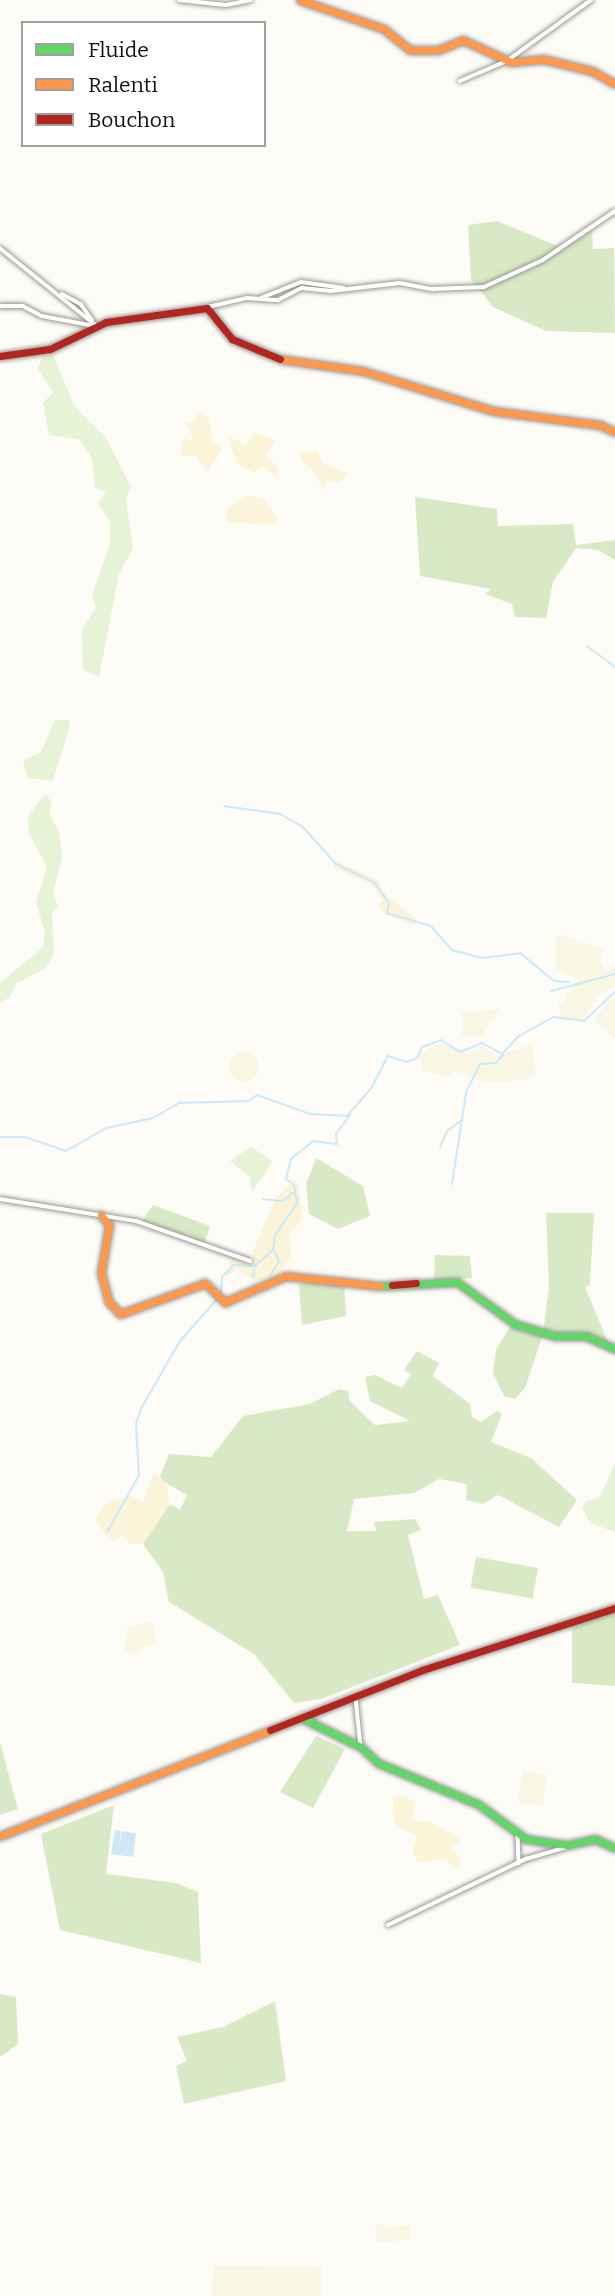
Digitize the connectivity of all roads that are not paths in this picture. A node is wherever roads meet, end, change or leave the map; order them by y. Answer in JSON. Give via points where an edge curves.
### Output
{"nodes":[{"id":1,"x":179,"y":0,"type":"edge"},
{"id":2,"x":251,"y":0,"type":"edge"},
{"id":3,"x":300,"y":0,"type":"edge"},
{"id":4,"x":591,"y":0,"type":"edge"},
{"id":5,"x":507,"y":61,"type":"junction"},
{"id":6,"x":460,"y":81,"type":"dead end"},
{"id":7,"x":615,"y":84,"type":"edge"},
{"id":8,"x":615,"y":211,"type":"edge"},
{"id":9,"x":0,"y":248,"type":"edge"},
{"id":10,"x":349,"y":290,"type":"junction"},
{"id":11,"x":260,"y":299,"type":"junction"},
{"id":12,"x":0,"y":306,"type":"edge"},
{"id":13,"x":207,"y":308,"type":"junction"},
{"id":14,"x":95,"y":324,"type":"junction"},
{"id":15,"x":0,"y":356,"type":"edge"},
{"id":16,"x":615,"y":432,"type":"edge"},
{"id":17,"x":0,"y":1199,"type":"edge"},
{"id":18,"x":101,"y":1214,"type":"junction"},
{"id":19,"x":250,"y":1261,"type":"dead end"},
{"id":20,"x":615,"y":1349,"type":"edge"},
{"id":21,"x":615,"y":1608,"type":"edge"},
{"id":22,"x":356,"y":1698,"type":"junction"},
{"id":23,"x":302,"y":1718,"type":"junction"},
{"id":24,"x":361,"y":1747,"type":"junction"},
{"id":25,"x":517,"y":1834,"type":"junction"},
{"id":26,"x":0,"y":1836,"type":"edge"},
{"id":27,"x":575,"y":1845,"type":"junction"},
{"id":28,"x":615,"y":1848,"type":"edge"},
{"id":29,"x":519,"y":1863,"type":"junction"},
{"id":30,"x":388,"y":1925,"type":"dead end"}],
"edges":[{"from":1,"to":2,"type":"street","via":[[226,5]]},
{"from":3,"to":5,"type":"street","via":[[384,29],[410,50],[438,50],[463,40]]},
{"from":4,"to":5,"type":"street"},
{"from":5,"to":6,"type":"street"},
{"from":5,"to":7,"type":"street","via":[[543,59],[592,71]]},
{"from":8,"to":10,"type":"street","via":[[543,260],[484,287],[432,289],[400,283]]},
{"from":9,"to":14,"type":"street"},
{"from":10,"to":11,"type":"street","via":[[298,289],[278,300]]},
{"from":10,"to":11,"type":"street","via":[[301,282]]},
{"from":11,"to":13,"type":"street"},
{"from":12,"to":14,"type":"street","via":[[23,306],[42,316]]},
{"from":13,"to":14,"type":"street"},
{"from":13,"to":16,"type":"street","via":[[232,339],[267,357],[363,371],[494,411],[600,425]]},
{"from":14,"to":15,"type":"street","via":[[50,349]]},
{"from":17,"to":18,"type":"street"},
{"from":18,"to":19,"type":"street"},
{"from":18,"to":20,"type":"street","via":[[109,1224],[101,1273],[109,1302],[120,1314],[205,1283],[225,1302],[286,1276],[391,1285],[464,1284],[515,1324],[555,1336],[586,1335]]},
{"from":21,"to":22,"type":"street","via":[[481,1650]]},
{"from":22,"to":23,"type":"street"},
{"from":22,"to":24,"type":"street"},
{"from":23,"to":24,"type":"street"},
{"from":23,"to":26,"type":"street"},
{"from":24,"to":25,"type":"street","via":[[377,1763],[478,1804]]},
{"from":25,"to":27,"type":"street","via":[[539,1843]]},
{"from":25,"to":29,"type":"street"},
{"from":27,"to":28,"type":"street","via":[[595,1839]]},
{"from":27,"to":29,"type":"street"},
{"from":29,"to":30,"type":"street"}]}
